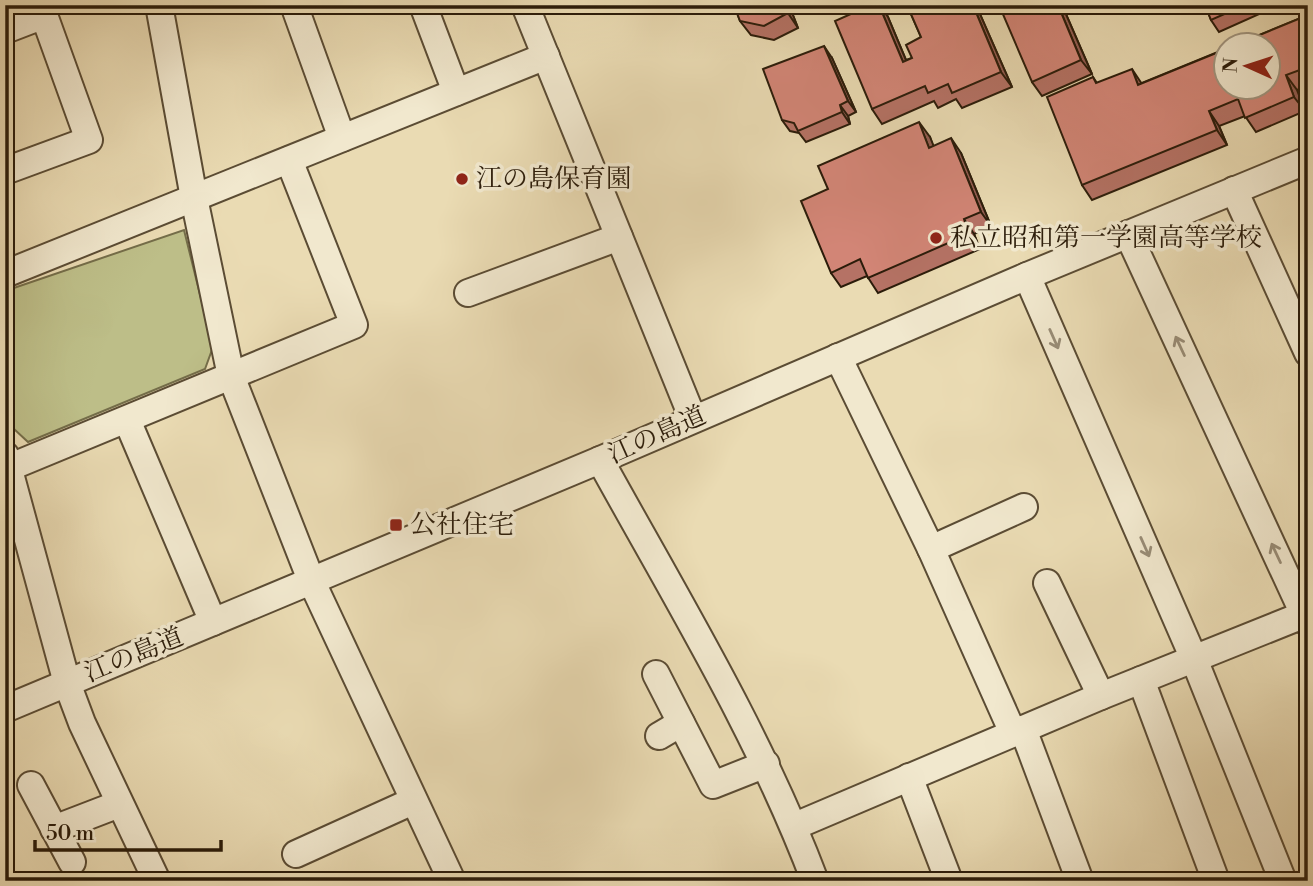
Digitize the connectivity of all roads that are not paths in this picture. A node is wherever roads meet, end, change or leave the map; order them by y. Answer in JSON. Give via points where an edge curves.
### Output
{"nodes":[{"id":1,"x":159,"y":5,"type":"edge"},
{"id":2,"x":294,"y":5,"type":"edge"},
{"id":3,"x":423,"y":5,"type":"edge"},
{"id":4,"x":525,"y":5,"type":"edge"},
{"id":5,"x":5,"y":30,"type":"edge"},
{"id":6,"x":546,"y":56,"type":"junction"},
{"id":7,"x":456,"y":92,"type":"junction"},
{"id":8,"x":342,"y":138,"type":"junction"},
{"id":9,"x":289,"y":160,"type":"junction"},
{"id":10,"x":1308,"y":160,"type":"edge"},
{"id":11,"x":5,"y":172,"type":"edge"},
{"id":12,"x":1234,"y":190,"type":"junction"},
{"id":13,"x":194,"y":198,"type":"junction"},
{"id":14,"x":1128,"y":234,"type":"junction"},
{"id":15,"x":619,"y":237,"type":"junction"},
{"id":16,"x":5,"y":274,"type":"edge"},
{"id":17,"x":1027,"y":276,"type":"junction"},
{"id":18,"x":468,"y":293,"type":"dead end"},
{"id":19,"x":1308,"y":353,"type":"edge"},
{"id":20,"x":838,"y":357,"type":"junction"},
{"id":21,"x":231,"y":376,"type":"junction"},
{"id":22,"x":693,"y":419,"type":"junction"},
{"id":23,"x":127,"y":420,"type":"junction"},
{"id":24,"x":600,"y":460,"type":"junction"},
{"id":25,"x":7,"y":462,"type":"edge"},
{"id":26,"x":1024,"y":507,"type":"dead end"},
{"id":27,"x":931,"y":549,"type":"junction"},
{"id":28,"x":311,"y":580,"type":"junction"},
{"id":29,"x":1047,"y":583,"type":"dead end"},
{"id":30,"x":1307,"y":617,"type":"edge"},
{"id":31,"x":213,"y":622,"type":"junction"},
{"id":32,"x":1194,"y":659,"type":"junction"},
{"id":33,"x":656,"y":674,"type":"dead end"},
{"id":34,"x":1141,"y":680,"type":"junction"},
{"id":35,"x":67,"y":683,"type":"junction"},
{"id":36,"x":1101,"y":696,"type":"junction"},
{"id":37,"x":5,"y":709,"type":"edge"},
{"id":38,"x":1018,"y":731,"type":"junction"},
{"id":39,"x":766,"y":764,"type":"junction"},
{"id":40,"x":909,"y":777,"type":"junction"},
{"id":41,"x":30,"y":785,"type":"dead end"},
{"id":42,"x":413,"y":801,"type":"junction"},
{"id":43,"x":119,"y":804,"type":"junction"},
{"id":44,"x":794,"y":826,"type":"junction"},
{"id":45,"x":54,"y":829,"type":"junction"},
{"id":46,"x":296,"y":854,"type":"dead end"},
{"id":47,"x":72,"y":862,"type":"dead end"},
{"id":48,"x":157,"y":881,"type":"edge"},
{"id":49,"x":452,"y":881,"type":"edge"},
{"id":50,"x":815,"y":881,"type":"edge"},
{"id":51,"x":949,"y":881,"type":"edge"},
{"id":52,"x":1080,"y":881,"type":"edge"},
{"id":53,"x":1216,"y":881,"type":"edge"},
{"id":54,"x":1283,"y":881,"type":"edge"}],
"edges":[{"from":1,"to":13,"type":"street"},
{"from":2,"to":8,"type":"street"},
{"from":3,"to":7,"type":"street"},
{"from":4,"to":6,"type":"street"},
{"from":5,"to":11,"type":"street","via":[[44,15],[89,140]]},
{"from":6,"to":7,"type":"street"},
{"from":6,"to":15,"type":"street"},
{"from":7,"to":8,"type":"street"},
{"from":8,"to":9,"type":"street"},
{"from":9,"to":13,"type":"street"},
{"from":9,"to":21,"type":"street","via":[[354,325]]},
{"from":10,"to":12,"type":"street","name":"江の島道"},
{"from":12,"to":14,"type":"street","name":"江の島道"},
{"from":12,"to":19,"type":"street"},
{"from":13,"to":16,"type":"street"},
{"from":13,"to":21,"type":"street"},
{"from":14,"to":17,"type":"street","name":"江の島道"},
{"from":30,"to":14,"type":"street","one_way":true},
{"from":15,"to":18,"type":"street"},
{"from":15,"to":22,"type":"street"},
{"from":17,"to":20,"type":"street","name":"江の島道"},
{"from":17,"to":32,"type":"street","one_way":true},
{"from":20,"to":22,"type":"street","name":"江の島道"},
{"from":20,"to":27,"type":"street"},
{"from":21,"to":23,"type":"street"},
{"from":21,"to":28,"type":"street"},
{"from":22,"to":24,"type":"street","name":"江の島道"},
{"from":23,"to":25,"type":"street"},
{"from":23,"to":31,"type":"street"},
{"from":24,"to":28,"type":"street","name":"江の島道"},
{"from":24,"to":39,"type":"street"},
{"from":25,"to":35,"type":"street"},
{"from":26,"to":27,"type":"street"},
{"from":27,"to":38,"type":"street"},
{"from":28,"to":31,"type":"street","name":"江の島道"},
{"from":28,"to":42,"type":"street"},
{"from":29,"to":36,"type":"street"},
{"from":30,"to":32,"type":"street"},
{"from":31,"to":35,"type":"street","name":"江の島道"},
{"from":32,"to":34,"type":"street"},
{"from":32,"to":54,"type":"street"},
{"from":33,"to":39,"type":"street","via":[[670,730],[713,785]]},
{"from":34,"to":36,"type":"street"},
{"from":34,"to":53,"type":"street"},
{"from":35,"to":37,"type":"street","name":"江の島道"},
{"from":35,"to":43,"type":"street"},
{"from":36,"to":38,"type":"street"},
{"from":38,"to":40,"type":"street"},
{"from":38,"to":52,"type":"street"},
{"from":39,"to":44,"type":"street"},
{"from":40,"to":44,"type":"street"},
{"from":40,"to":51,"type":"street"},
{"from":41,"to":45,"type":"street"},
{"from":42,"to":46,"type":"street"},
{"from":42,"to":49,"type":"street"},
{"from":43,"to":45,"type":"street"},
{"from":43,"to":48,"type":"street"},
{"from":44,"to":50,"type":"street"},
{"from":45,"to":47,"type":"street"}]}
